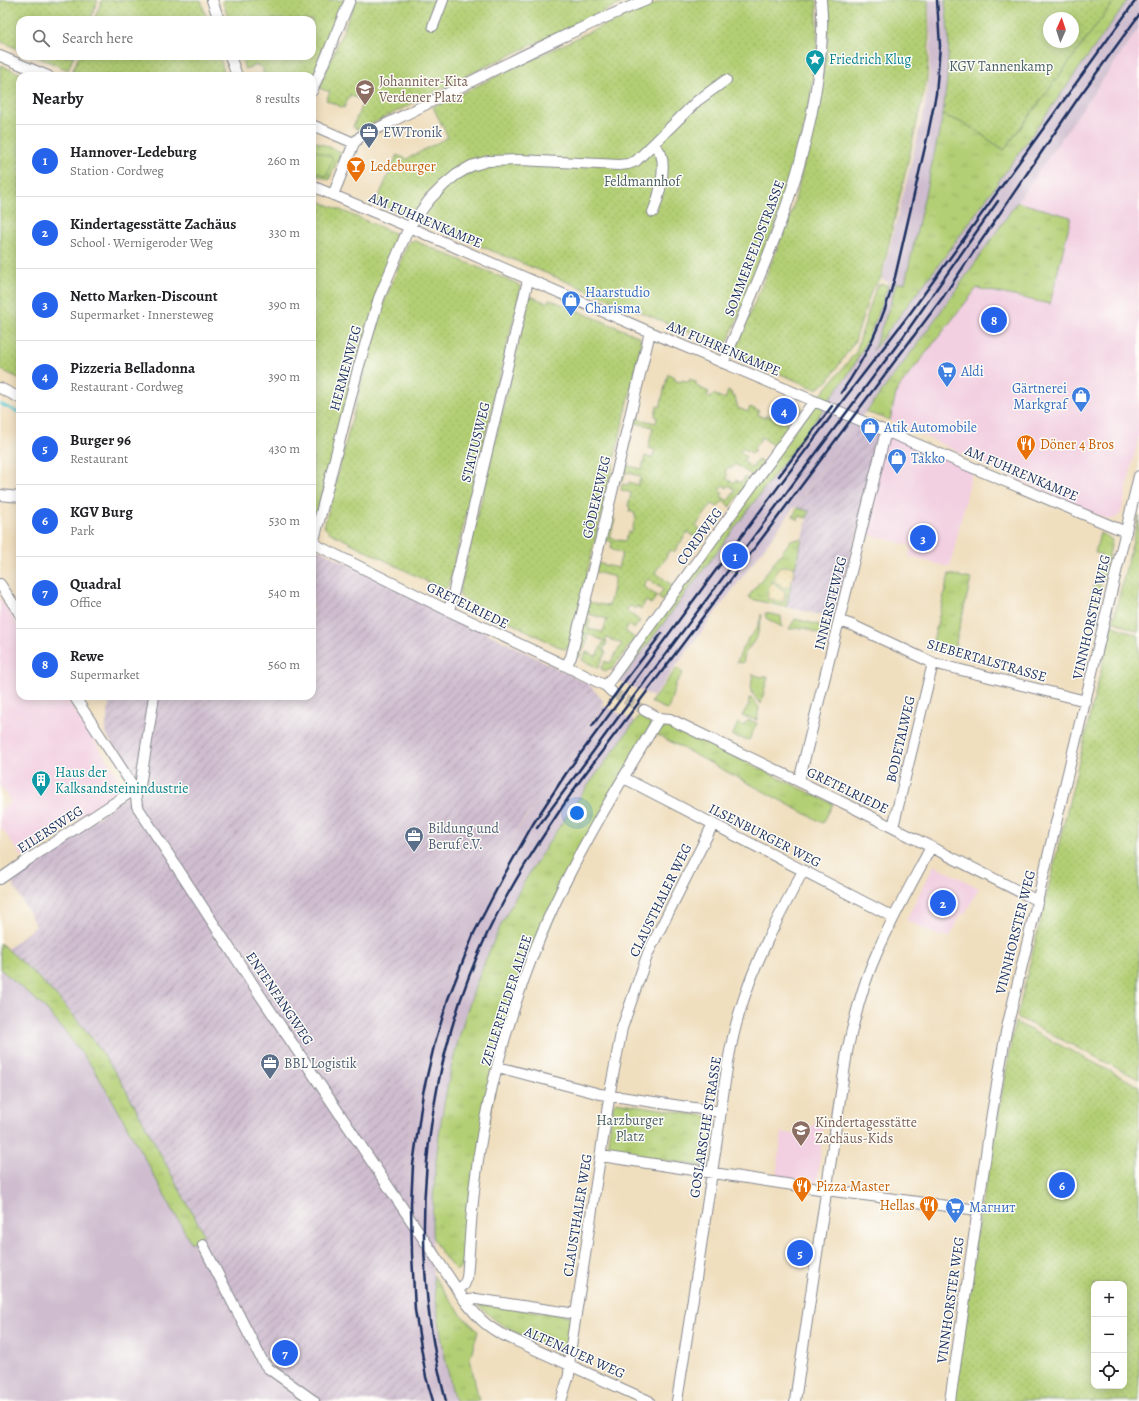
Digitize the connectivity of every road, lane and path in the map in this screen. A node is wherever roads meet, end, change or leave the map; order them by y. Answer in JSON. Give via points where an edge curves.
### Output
{"nodes":[{"id":1,"x":212,"y":0,"type":"edge"},
{"id":2,"x":350,"y":0,"type":"edge"},
{"id":3,"x":443,"y":0,"type":"edge"},
{"id":4,"x":821,"y":0,"type":"edge"},
{"id":5,"x":643,"y":1,"type":"edge"},
{"id":6,"x":218,"y":16,"type":"edge"},
{"id":7,"x":433,"y":26,"type":"dead end"},
{"id":8,"x":0,"y":56,"type":"edge"},
{"id":9,"x":231,"y":60,"type":"edge"},
{"id":10,"x":38,"y":72,"type":"edge"},
{"id":11,"x":236,"y":72,"type":"edge"},
{"id":12,"x":726,"y":80,"type":"dead end"},
{"id":13,"x":316,"y":81,"type":"edge"},
{"id":14,"x":316,"y":127,"type":"edge"},
{"id":15,"x":354,"y":143,"type":"junction"},
{"id":16,"x":653,"y":145,"type":"junction"},
{"id":17,"x":316,"y":188,"type":"edge"},
{"id":18,"x":333,"y":195,"type":"junction"},
{"id":19,"x":653,"y":212,"type":"dead end"},
{"id":20,"x":409,"y":227,"type":"junction"},
{"id":21,"x":528,"y":280,"type":"junction"},
{"id":22,"x":650,"y":332,"type":"junction"},
{"id":23,"x":723,"y":363,"type":"junction"},
{"id":24,"x":0,"y":390,"type":"edge"},
{"id":25,"x":16,"y":396,"type":"edge"},
{"id":26,"x":814,"y":401,"type":"junction"},
{"id":27,"x":886,"y":431,"type":"junction"},
{"id":28,"x":1139,"y":476,"type":"edge"},
{"id":29,"x":0,"y":495,"type":"edge"},
{"id":30,"x":16,"y":497,"type":"edge"},
{"id":31,"x":316,"y":532,"type":"edge"},
{"id":32,"x":1126,"y":532,"type":"junction"},
{"id":33,"x":316,"y":545,"type":"edge"},
{"id":34,"x":0,"y":584,"type":"edge"},
{"id":35,"x":16,"y":608,"type":"edge"},
{"id":36,"x":449,"y":611,"type":"junction"},
{"id":37,"x":840,"y":621,"type":"junction"},
{"id":38,"x":933,"y":663,"type":"junction"},
{"id":39,"x":566,"y":666,"type":"junction"},
{"id":40,"x":609,"y":689,"type":"joint"},
{"id":41,"x":77,"y":700,"type":"edge"},
{"id":42,"x":153,"y":700,"type":"edge"},
{"id":43,"x":1086,"y":701,"type":"junction"},
{"id":44,"x":644,"y":710,"type":"tunnel mouth"},
{"id":45,"x":659,"y":718,"type":"junction"},
{"id":46,"x":624,"y":778,"type":"junction"},
{"id":47,"x":800,"y":781,"type":"junction"},
{"id":48,"x":135,"y":790,"type":"junction"},
{"id":49,"x":894,"y":823,"type":"dead end"},
{"id":50,"x":713,"y":824,"type":"junction"},
{"id":51,"x":931,"y":847,"type":"junction"},
{"id":52,"x":803,"y":871,"type":"junction"},
{"id":53,"x":0,"y":880,"type":"edge"},
{"id":54,"x":1038,"y":900,"type":"junction"},
{"id":55,"x":893,"y":917,"type":"junction"},
{"id":56,"x":498,"y":1067,"type":"junction"},
{"id":57,"x":610,"y":1096,"type":"junction"},
{"id":58,"x":721,"y":1112,"type":"junction"},
{"id":59,"x":600,"y":1156,"type":"junction"},
{"id":60,"x":712,"y":1173,"type":"junction"},
{"id":61,"x":826,"y":1190,"type":"junction"},
{"id":62,"x":978,"y":1210,"type":"junction"},
{"id":63,"x":203,"y":1245,"type":"dead end"},
{"id":64,"x":457,"y":1290,"type":"junction"},
{"id":65,"x":465,"y":1301,"type":"junction"},
{"id":66,"x":576,"y":1314,"type":"junction"},
{"id":67,"x":490,"y":1328,"type":"joint"},
{"id":68,"x":570,"y":1366,"type":"junction"},
{"id":69,"x":314,"y":1401,"type":"edge"},
{"id":70,"x":561,"y":1401,"type":"edge"},
{"id":71,"x":649,"y":1401,"type":"edge"},
{"id":72,"x":677,"y":1401,"type":"edge"},
{"id":73,"x":795,"y":1401,"type":"edge"},
{"id":74,"x":950,"y":1401,"type":"edge"}],
"edges":[{"from":1,"to":6,"type":"street"},
{"from":2,"to":13,"type":"street"},
{"from":3,"to":7,"type":"street"},
{"from":4,"to":23,"type":"street","name":"SOMMERFELDSTRASSE","via":[[821,55],[815,97],[799,168],[773,245]]},
{"from":5,"to":15,"type":"street","via":[[495,70],[360,137]]},
{"from":8,"to":10,"type":"street"},
{"from":9,"to":11,"type":"street"},
{"from":12,"to":16,"type":"street","via":[[697,101]]},
{"from":14,"to":15,"type":"street"},
{"from":15,"to":18,"type":"street"},
{"from":16,"to":19,"type":"street","via":[[658,149],[662,163],[658,200]]},
{"from":16,"to":20,"type":"street","via":[[636,161],[628,164],[502,160],[471,166],[444,184]]},
{"from":17,"to":18,"type":"street","name":"AM FUHRENKAMPE"},
{"from":18,"to":20,"type":"street","name":"AM FUHRENKAMPE"},
{"from":20,"to":21,"type":"street","name":"AM FUHRENKAMPE"},
{"from":20,"to":31,"type":"street","name":"HERMENWEG","via":[[379,298],[366,339]]},
{"from":21,"to":22,"type":"street","name":"AM FUHRENKAMPE"},
{"from":21,"to":36,"type":"street","name":"STATIUSWEG"},
{"from":22,"to":23,"type":"street","name":"AM FUHRENKAMPE"},
{"from":22,"to":39,"type":"street","name":"GÖDEKEWEG","via":[[590,582],[571,656]]},
{"from":23,"to":26,"type":"street","name":"AM FUHRENKAMPE"},
{"from":24,"to":25,"type":"street"},
{"from":26,"to":27,"type":"street","name":"AM FUHRENKAMPE"},
{"from":26,"to":40,"type":"street","name":"CORDWEG"},
{"from":27,"to":32,"type":"street","name":"AM FUHRENKAMPE"},
{"from":27,"to":37,"type":"street","name":"INNERSTEWEG"},
{"from":28,"to":32,"type":"street","name":"VINNHORSTER WEG"},
{"from":29,"to":30,"type":"street"},
{"from":32,"to":43,"type":"street","name":"VINNHORSTER WEG"},
{"from":33,"to":36,"type":"street","name":"GRETELRIEDE"},
{"from":34,"to":35,"type":"street"},
{"from":36,"to":39,"type":"street","name":"GRETELRIEDE"},
{"from":37,"to":38,"type":"street","name":"SIEBERTALSTRASSE","via":[[852,624]]},
{"from":37,"to":47,"type":"street","name":"INNERSTEWEG"},
{"from":38,"to":43,"type":"street","name":"SIEBERTALSTRASSE"},
{"from":38,"to":49,"type":"street","name":"BODETALWEG"},
{"from":39,"to":40,"type":"street","name":"GRETELRIEDE"},
{"from":41,"to":48,"type":"street","name":"ENTENFANGWEG"},
{"from":42,"to":48,"type":"street","via":[[140,786]]},
{"from":43,"to":54,"type":"street","name":"VINNHORSTER WEG"},
{"from":44,"to":45,"type":"street","name":"GRETELRIEDE"},
{"from":45,"to":46,"type":"street","name":"ZELLERFELDER ALLEE"},
{"from":45,"to":47,"type":"street","name":"GRETELRIEDE","via":[[670,718]]},
{"from":46,"to":50,"type":"street","name":"ILSENBURGER WEG"},
{"from":46,"to":56,"type":"street","name":"ZELLERFELDER ALLEE","via":[[572,868],[538,941]]},
{"from":47,"to":51,"type":"street","name":"GRETELRIEDE"},
{"from":48,"to":53,"type":"street","name":"EILERSWEG"},
{"from":48,"to":64,"type":"street","name":"ENTENFANGWEG","via":[[141,812]]},
{"from":50,"to":52,"type":"street","name":"ILSENBURGER WEG"},
{"from":50,"to":57,"type":"street","name":"CLAUSTHALER WEG","via":[[659,930],[641,972],[622,1028]]},
{"from":51,"to":54,"type":"street","name":"GRETELRIEDE"},
{"from":51,"to":55,"type":"street"},
{"from":52,"to":55,"type":"street","name":"ILSENBURGER WEG"},
{"from":52,"to":58,"type":"street","name":"GOSLARSCHE STRASSE","via":[[764,945],[746,992],[733,1037]]},
{"from":54,"to":62,"type":"street","name":"VINNHORSTER WEG","via":[[1006,1032]]},
{"from":55,"to":61,"type":"street","via":[[875,956],[854,1020],[846,1056]]},
{"from":56,"to":57,"type":"street"},
{"from":56,"to":64,"type":"street","name":"ZELLERFELDER ALLEE","via":[[479,1156],[467,1278],[464,1285]]},
{"from":57,"to":58,"type":"street"},
{"from":57,"to":59,"type":"street","name":"CLAUSTHALER WEG"},
{"from":58,"to":60,"type":"street","name":"GOSLARSCHE STRASSE"},
{"from":59,"to":60,"type":"street"},
{"from":59,"to":66,"type":"street","name":"CLAUSTHALER WEG"},
{"from":60,"to":61,"type":"street"},
{"from":60,"to":72,"type":"street","name":"GOSLARSCHE STRASSE"},
{"from":61,"to":62,"type":"street"},
{"from":61,"to":73,"type":"street"},
{"from":62,"to":74,"type":"street","name":"VINNHORSTER WEG"},
{"from":63,"to":69,"type":"street","via":[[263,1362]]},
{"from":64,"to":65,"type":"street","name":"ENTENFANGWEG"},
{"from":65,"to":66,"type":"street","via":[[476,1300]]},
{"from":65,"to":67,"type":"street","name":"ENTENFANGWEG"},
{"from":66,"to":68,"type":"street","name":"CLAUSTHALER WEG"},
{"from":67,"to":68,"type":"street","name":"ALTENAUER WEG"},
{"from":68,"to":70,"type":"street","name":"CLAUSTHALER WEG"},
{"from":68,"to":71,"type":"street","name":"ALTENAUER WEG"}]}
